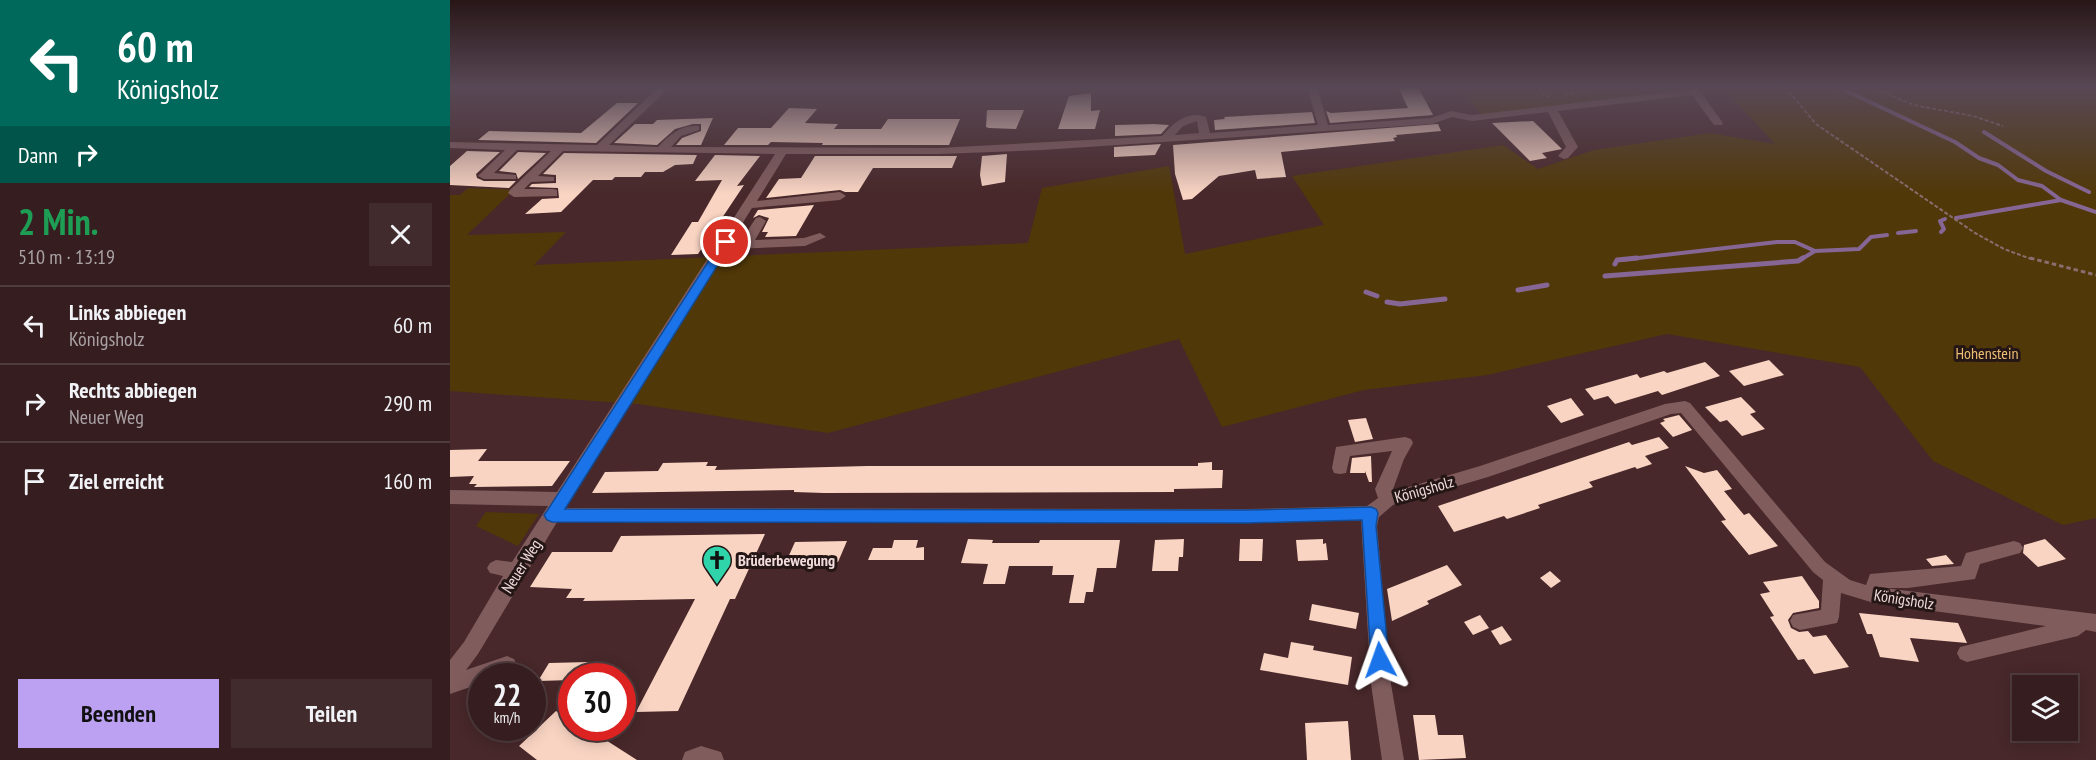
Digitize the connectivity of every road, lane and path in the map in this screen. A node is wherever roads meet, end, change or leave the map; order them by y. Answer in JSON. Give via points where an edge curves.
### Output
{"nodes":[{"id":1,"x":627,"y":122,"type":"edge"},
{"id":2,"x":1183,"y":122,"type":"edge"},
{"id":3,"x":1203,"y":122,"type":"edge"},
{"id":4,"x":1322,"y":122,"type":"edge"},
{"id":5,"x":1412,"y":122,"type":"edge"},
{"id":6,"x":1561,"y":122,"type":"edge"},
{"id":7,"x":1815,"y":122,"type":"edge"},
{"id":8,"x":1992,"y":122,"type":"edge"},
{"id":9,"x":2003,"y":126,"type":"dead end"},
{"id":10,"x":695,"y":128,"type":"dead end"},
{"id":11,"x":1324,"y":129,"type":"junction"},
{"id":12,"x":1205,"y":135,"type":"junction"},
{"id":13,"x":1167,"y":137,"type":"junction"},
{"id":14,"x":450,"y":145,"type":"edge"},
{"id":15,"x":514,"y":147,"type":"junction"},
{"id":16,"x":560,"y":148,"type":"junction"},
{"id":17,"x":599,"y":149,"type":"junction"},
{"id":18,"x":661,"y":150,"type":"junction"},
{"id":19,"x":782,"y":151,"type":"junction"},
{"id":20,"x":1564,"y":156,"type":"dead end"},
{"id":21,"x":512,"y":177,"type":"dead end"},
{"id":22,"x":528,"y":178,"type":"junction"},
{"id":23,"x":550,"y":179,"type":"dead end"},
{"id":24,"x":553,"y":193,"type":"dead end"},
{"id":25,"x":840,"y":196,"type":"dead end"},
{"id":26,"x":750,"y":205,"type":"junction"},
{"id":27,"x":760,"y":221,"type":"dead end"},
{"id":28,"x":820,"y":237,"type":"dead end"},
{"id":29,"x":746,"y":244,"type":"junction"},
{"id":30,"x":720,"y":252,"type":"junction"},
{"id":31,"x":2096,"y":274,"type":"edge"},
{"id":32,"x":1340,"y":468,"type":"dead end"},
{"id":33,"x":450,"y":497,"type":"edge"},
{"id":34,"x":563,"y":499,"type":"junction"},
{"id":35,"x":1387,"y":500,"type":"junction"},
{"id":36,"x":1371,"y":513,"type":"junction"},
{"id":37,"x":552,"y":515,"type":"junction"},
{"id":38,"x":2014,"y":548,"type":"dead end"},
{"id":39,"x":496,"y":568,"type":"dead end"},
{"id":40,"x":517,"y":570,"type":"junction"},
{"id":41,"x":1832,"y":579,"type":"junction"},
{"id":42,"x":1874,"y":594,"type":"junction"},
{"id":43,"x":1800,"y":621,"type":"dead end"},
{"id":44,"x":2088,"y":622,"type":"edge"},
{"id":45,"x":1967,"y":653,"type":"dead end"},
{"id":46,"x":450,"y":675,"type":"edge"},
{"id":47,"x":468,"y":679,"type":"edge"},
{"id":48,"x":450,"y":685,"type":"edge"},
{"id":49,"x":693,"y":760,"type":"edge"},
{"id":50,"x":713,"y":760,"type":"edge"},
{"id":51,"x":1393,"y":760,"type":"edge"}],
"edges":[{"from":1,"to":17,"type":"street"},
{"from":2,"to":13,"type":"street"},
{"from":3,"to":12,"type":"street"},
{"from":4,"to":11,"type":"street"},
{"from":5,"to":11,"type":"street"},
{"from":6,"to":20,"type":"street","via":[[1572,147]]},
{"from":7,"to":31,"type":"path","via":[[1968,229],[2004,249]]},
{"from":8,"to":9,"type":"path"},
{"from":10,"to":18,"type":"street","via":[[677,134]]},
{"from":11,"to":12,"type":"street"},
{"from":12,"to":13,"type":"street"},
{"from":13,"to":19,"type":"street","via":[[939,151]]},
{"from":14,"to":15,"type":"street"},
{"from":15,"to":16,"type":"street"},
{"from":15,"to":21,"type":"street","via":[[484,176]]},
{"from":16,"to":17,"type":"street"},
{"from":16,"to":22,"type":"street"},
{"from":17,"to":18,"type":"street"},
{"from":18,"to":19,"type":"street"},
{"from":19,"to":26,"type":"street","name":"Neuer Weg"},
{"from":22,"to":23,"type":"street"},
{"from":22,"to":24,"type":"street","via":[[514,193]]},
{"from":25,"to":26,"type":"street"},
{"from":26,"to":30,"type":"street","name":"Neuer Weg"},
{"from":27,"to":29,"type":"street"},
{"from":28,"to":29,"type":"street","via":[[805,242]]},
{"from":29,"to":30,"type":"street"},
{"from":30,"to":34,"type":"street","name":"Neuer Weg"},
{"from":32,"to":35,"type":"street","via":[[1342,451],[1405,443],[1383,489]]},
{"from":33,"to":34,"type":"street"},
{"from":34,"to":37,"type":"street","name":"Neuer Weg"},
{"from":35,"to":36,"type":"street","name":"Königsholz"},
{"from":35,"to":41,"type":"street","name":"Königsholz","via":[[1670,408],[1685,407]]},
{"from":36,"to":37,"type":"street"},
{"from":36,"to":51,"type":"street","via":[[1368,526],[1382,684]]},
{"from":37,"to":40,"type":"street","name":"Neuer Weg"},
{"from":38,"to":42,"type":"street","via":[[1972,558],[1969,573],[1876,580]]},
{"from":39,"to":40,"type":"street"},
{"from":40,"to":46,"type":"street","name":"Neuer Weg","via":[[471,648]]},
{"from":41,"to":42,"type":"street","name":"Königsholz"},
{"from":41,"to":43,"type":"street","via":[[1830,617]]},
{"from":42,"to":44,"type":"street","name":"Königsholz"},
{"from":44,"to":45,"type":"street"},
{"from":47,"to":48,"type":"street"},
{"from":49,"to":50,"type":"street"}]}
